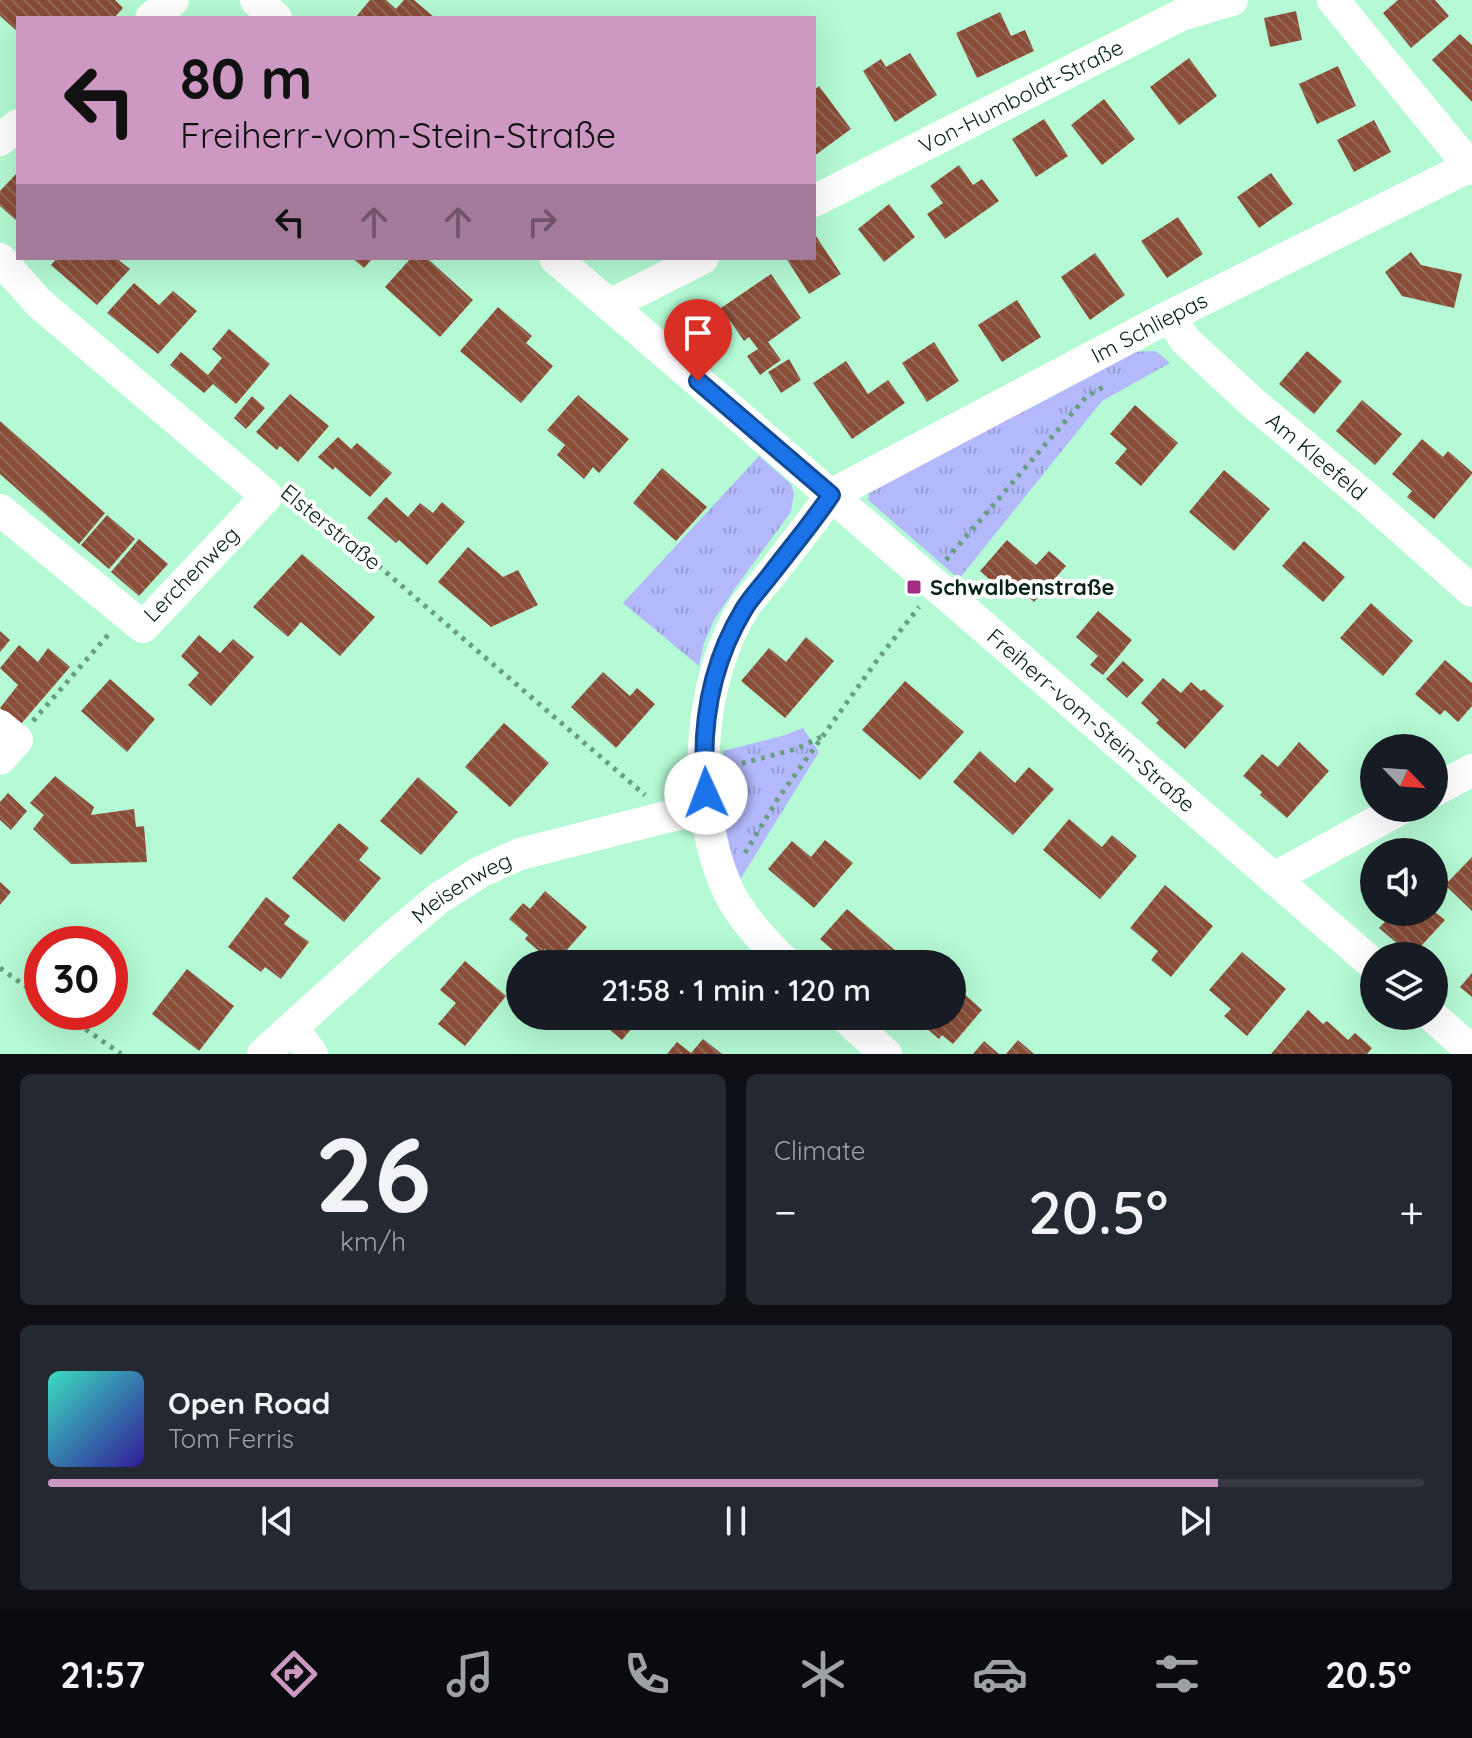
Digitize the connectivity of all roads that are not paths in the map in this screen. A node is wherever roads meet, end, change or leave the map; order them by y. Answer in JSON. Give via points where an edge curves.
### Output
{"nodes":[{"id":1,"x":173,"y":0,"type":"edge"},
{"id":2,"x":256,"y":0,"type":"edge"},
{"id":3,"x":1232,"y":0,"type":"edge"},
{"id":4,"x":1333,"y":0,"type":"edge"},
{"id":5,"x":153,"y":16,"type":"edge"},
{"id":6,"x":274,"y":16,"type":"edge"},
{"id":7,"x":16,"y":127,"type":"edge"},
{"id":8,"x":0,"y":140,"type":"edge"},
{"id":9,"x":1471,"y":167,"type":"edge"},
{"id":10,"x":816,"y":200,"type":"edge"},
{"id":11,"x":0,"y":259,"type":"edge"},
{"id":12,"x":557,"y":260,"type":"edge"},
{"id":13,"x":699,"y":260,"type":"edge"},
{"id":14,"x":610,"y":305,"type":"junction"},
{"id":15,"x":1170,"y":316,"type":"junction"},
{"id":16,"x":831,"y":495,"type":"junction"},
{"id":17,"x":267,"y":496,"type":"joint"},
{"id":18,"x":0,"y":510,"type":"edge"},
{"id":19,"x":1472,"y":591,"type":"edge"},
{"id":20,"x":1472,"y":770,"type":"edge"},
{"id":21,"x":1448,"y":783,"type":"edge"},
{"id":22,"x":707,"y":810,"type":"junction"},
{"id":23,"x":1376,"y":822,"type":"edge"},
{"id":24,"x":1274,"y":878,"type":"junction"},
{"id":25,"x":773,"y":950,"type":"edge"},
{"id":26,"x":1360,"y":953,"type":"edge"},
{"id":27,"x":293,"y":1028,"type":"junction"},
{"id":28,"x":859,"y":1030,"type":"edge"},
{"id":29,"x":1448,"y":1030,"type":"edge"},
{"id":30,"x":1472,"y":1051,"type":"edge"},
{"id":31,"x":263,"y":1054,"type":"edge"},
{"id":32,"x":312,"y":1054,"type":"edge"},
{"id":33,"x":886,"y":1054,"type":"edge"}],
"edges":[{"from":1,"to":5,"type":"street"},
{"from":2,"to":6,"type":"street"},
{"from":3,"to":10,"type":"street","name":"Von-Humboldt-Straße","via":[[1181,15]]},
{"from":4,"to":9,"type":"street"},
{"from":7,"to":8,"type":"street"},
{"from":9,"to":15,"type":"street","name":"Im Schliepas"},
{"from":11,"to":17,"type":"street","name":"Elsterstraße","via":[[39,303]]},
{"from":12,"to":14,"type":"street","name":"Freiherr-vom-Stein-Straße"},
{"from":13,"to":14,"type":"street"},
{"from":14,"to":16,"type":"street","name":"Freiherr-vom-Stein-Straße"},
{"from":15,"to":16,"type":"street","name":"Im Schliepas"},
{"from":15,"to":19,"type":"street","name":"Am Kleefeld","via":[[1185,340],[1253,403]]},
{"from":16,"to":22,"type":"street","via":[[745,606],[721,653],[705,732]]},
{"from":16,"to":24,"type":"street","name":"Freiherr-vom-Stein-Straße"},
{"from":17,"to":18,"type":"street","name":"Lerchenweg","via":[[143,627]]},
{"from":20,"to":21,"type":"street"},
{"from":22,"to":25,"type":"street","via":[[709,838],[728,890]]},
{"from":22,"to":27,"type":"street","name":"Meisenweg","via":[[520,854],[480,872],[439,898]]},
{"from":23,"to":24,"type":"street"},
{"from":24,"to":26,"type":"street","name":"Freiherr-vom-Stein-Straße"},
{"from":27,"to":31,"type":"street","name":"Meisenweg"},
{"from":27,"to":32,"type":"street"},
{"from":28,"to":33,"type":"street"},
{"from":29,"to":30,"type":"street"}]}
